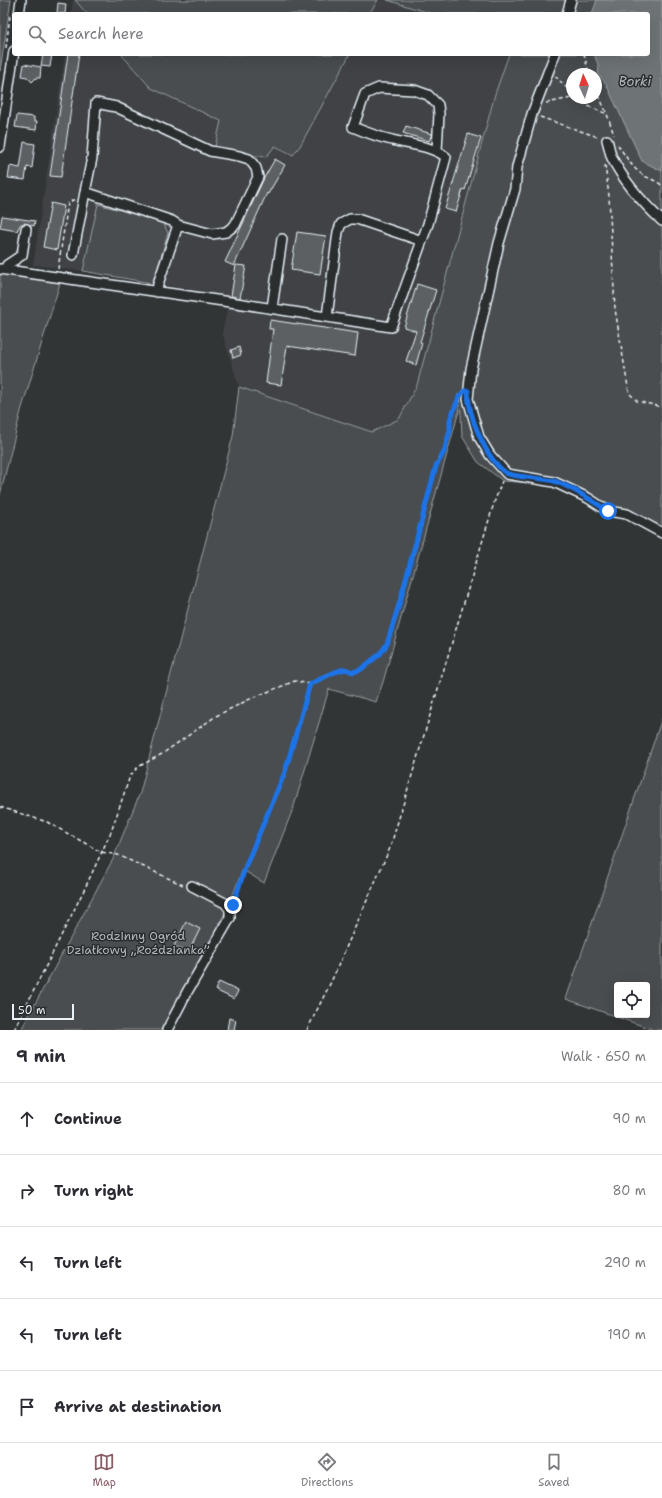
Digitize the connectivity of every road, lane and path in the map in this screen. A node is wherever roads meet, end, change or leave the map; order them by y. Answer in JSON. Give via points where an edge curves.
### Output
{"nodes":[{"id":1,"x":21,"y":0,"type":"edge"},
{"id":2,"x":571,"y":0,"type":"edge"},
{"id":3,"x":15,"y":12,"type":"edge"},
{"id":4,"x":568,"y":12,"type":"edge"},
{"id":5,"x":12,"y":36,"type":"edge"},
{"id":6,"x":10,"y":51,"type":"edge"},
{"id":7,"x":554,"y":56,"type":"edge"},
{"id":8,"x":584,"y":56,"type":"edge"},
{"id":9,"x":588,"y":68,"type":"edge"},
{"id":10,"x":549,"y":71,"type":"junction"},
{"id":11,"x":566,"y":87,"type":"edge"},
{"id":12,"x":4,"y":93,"type":"edge"},
{"id":13,"x":566,"y":100,"type":"edge"},
{"id":14,"x":602,"y":103,"type":"edge"},
{"id":15,"x":585,"y":104,"type":"edge"},
{"id":16,"x":535,"y":108,"type":"junction"},
{"id":17,"x":607,"y":114,"type":"junction"},
{"id":18,"x":610,"y":138,"type":"joint"},
{"id":19,"x":0,"y":147,"type":"edge"},
{"id":20,"x":437,"y":150,"type":"junction"},
{"id":21,"x":606,"y":159,"type":"dead end"},
{"id":22,"x":84,"y":192,"type":"junction"},
{"id":23,"x":68,"y":203,"type":"dead end"},
{"id":24,"x":662,"y":221,"type":"edge"},
{"id":25,"x":178,"y":225,"type":"junction"},
{"id":26,"x":26,"y":229,"type":"dead end"},
{"id":27,"x":282,"y":239,"type":"dead end"},
{"id":28,"x":422,"y":241,"type":"junction"},
{"id":29,"x":73,"y":255,"type":"dead end"},
{"id":30,"x":58,"y":267,"type":"dead end"},
{"id":31,"x":2,"y":270,"type":"edge"},
{"id":32,"x":157,"y":292,"type":"junction"},
{"id":33,"x":272,"y":308,"type":"junction"},
{"id":34,"x":327,"y":317,"type":"junction"},
{"id":35,"x":468,"y":391,"type":"junction"},
{"id":36,"x":662,"y":407,"type":"edge"},
{"id":37,"x":507,"y":474,"type":"junction"},
{"id":38,"x":662,"y":533,"type":"edge"},
{"id":39,"x":310,"y":684,"type":"junction"},
{"id":40,"x":0,"y":807,"type":"edge"},
{"id":41,"x":101,"y":852,"type":"junction"},
{"id":42,"x":192,"y":886,"type":"joint"},
{"id":43,"x":230,"y":908,"type":"junction"},
{"id":44,"x":14,"y":1030,"type":"edge"},
{"id":45,"x":167,"y":1030,"type":"edge"},
{"id":46,"x":307,"y":1030,"type":"edge"}],
"edges":[{"from":1,"to":3,"type":"street"},
{"from":2,"to":4,"type":"street"},
{"from":5,"to":6,"type":"path"},
{"from":6,"to":12,"type":"street"},
{"from":7,"to":10,"type":"street"},
{"from":8,"to":9,"type":"path"},
{"from":10,"to":11,"type":"path"},
{"from":10,"to":16,"type":"street"},
{"from":12,"to":19,"type":"street"},
{"from":13,"to":16,"type":"path","via":[[553,101]]},
{"from":14,"to":17,"type":"path"},
{"from":15,"to":17,"type":"path"},
{"from":16,"to":35,"type":"street","via":[[517,167],[515,189],[499,243]]},
{"from":17,"to":18,"type":"path"},
{"from":18,"to":24,"type":"street","via":[[612,157],[632,189]]},
{"from":20,"to":20,"type":"street","via":[[438,105],[428,95],[414,90],[379,88],[365,94],[352,127],[393,141]]},
{"from":20,"to":28,"type":"street","via":[[446,157]]},
{"from":21,"to":36,"type":"path","via":[[615,309],[629,393],[637,400]]},
{"from":22,"to":25,"type":"street"},
{"from":22,"to":25,"type":"street","via":[[92,158],[96,104],[116,107],[210,151],[249,159],[256,168],[258,177],[235,225],[226,232],[212,234]]},
{"from":22,"to":29,"type":"street"},
{"from":23,"to":30,"type":"path"},
{"from":25,"to":32,"type":"street"},
{"from":26,"to":31,"type":"street","via":[[22,255]]},
{"from":27,"to":33,"type":"street"},
{"from":28,"to":34,"type":"street","via":[[391,327]]},
{"from":28,"to":34,"type":"street","via":[[357,219],[350,219],[341,224]]},
{"from":31,"to":32,"type":"street"},
{"from":32,"to":33,"type":"street"},
{"from":33,"to":34,"type":"street"},
{"from":35,"to":37,"type":"street","via":[[479,437],[490,455]]},
{"from":35,"to":39,"type":"path","via":[[464,391],[459,397],[450,420],[444,452],[436,466],[387,644],[380,654],[360,670],[353,672],[345,669]]},
{"from":37,"to":38,"type":"street","via":[[554,482],[608,511],[627,514]]},
{"from":37,"to":46,"type":"path","via":[[501,482],[494,503],[390,848]]},
{"from":39,"to":41,"type":"path","via":[[294,681],[252,698],[216,716],[162,754],[138,767],[130,776]]},
{"from":39,"to":43,"type":"path","via":[[285,772]]},
{"from":40,"to":41,"type":"path","via":[[47,822]]},
{"from":41,"to":42,"type":"path","via":[[118,855]]},
{"from":41,"to":44,"type":"path"},
{"from":42,"to":43,"type":"street"},
{"from":43,"to":45,"type":"street","via":[[230,918],[186,992]]}]}
